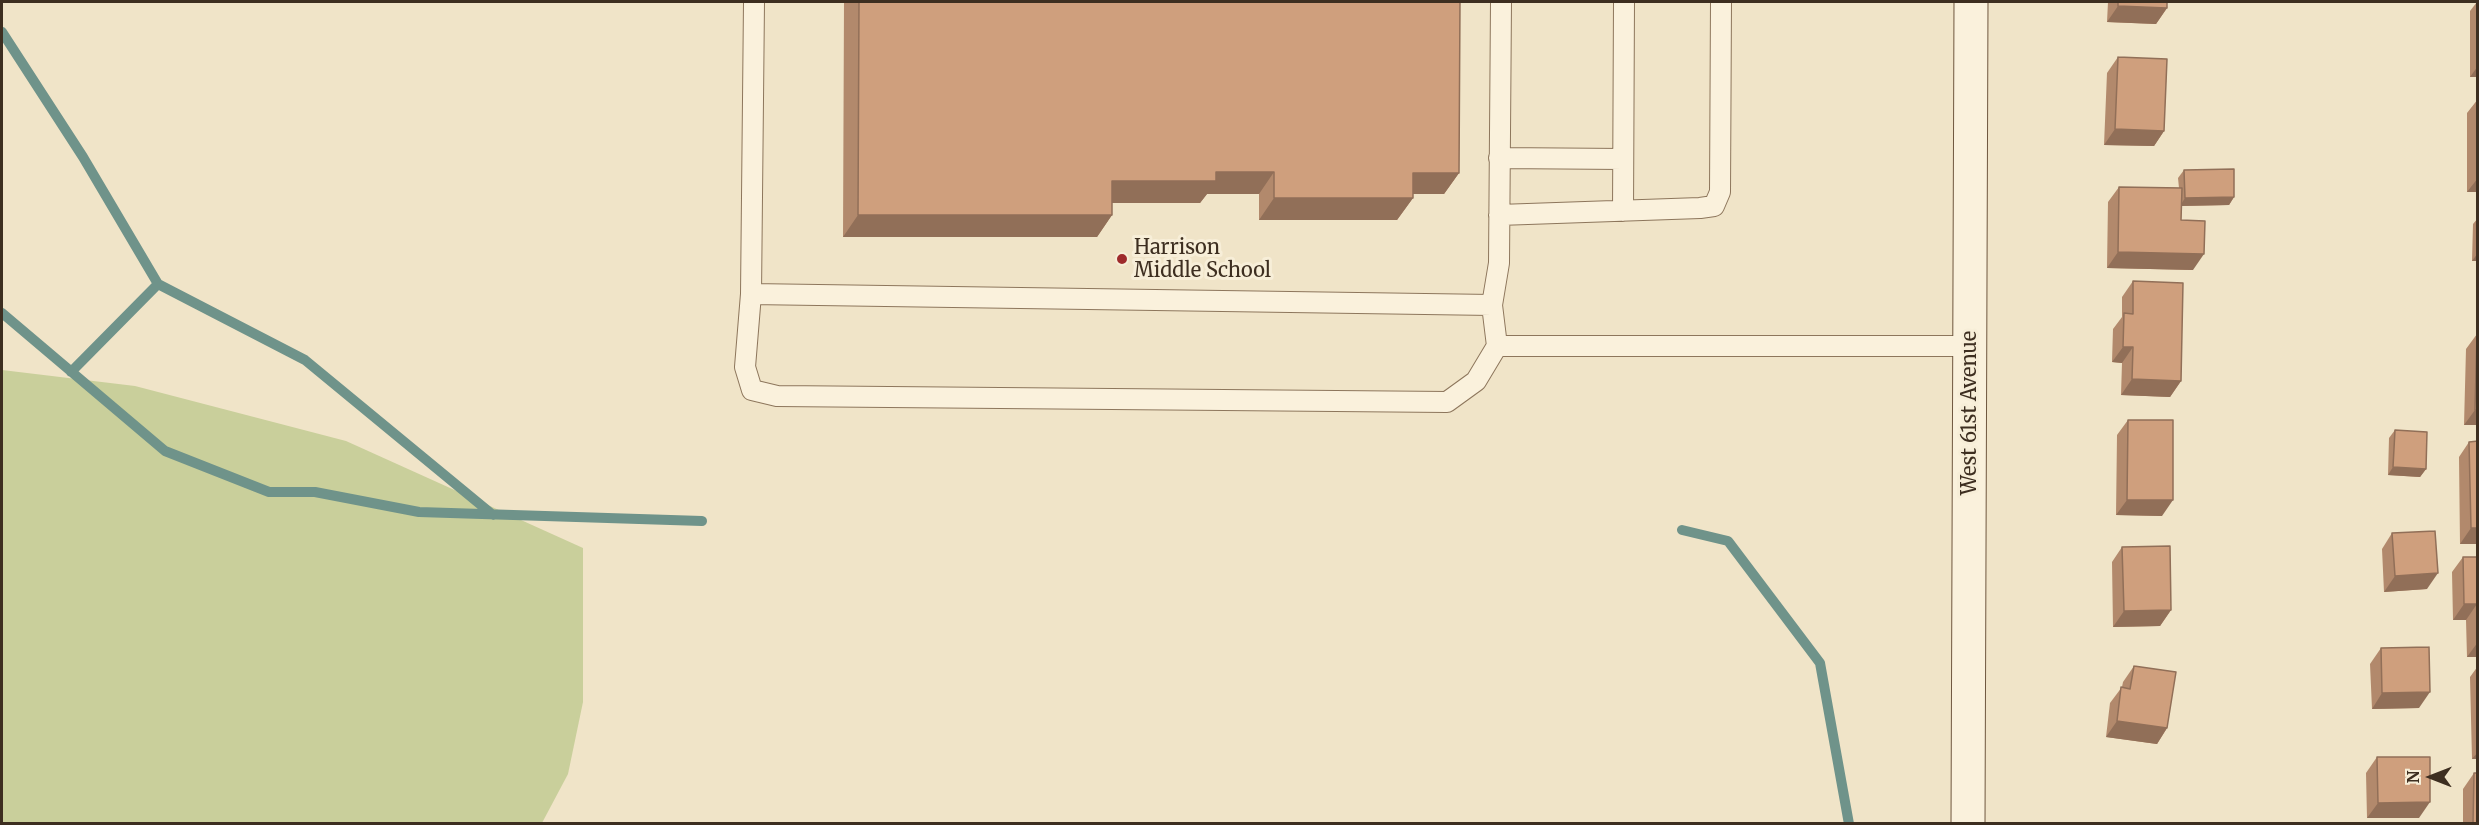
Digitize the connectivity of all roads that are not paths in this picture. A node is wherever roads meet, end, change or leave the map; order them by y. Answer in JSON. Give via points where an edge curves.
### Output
{"nodes":[{"id":1,"x":754,"y":2,"type":"edge"},
{"id":2,"x":1501,"y":2,"type":"edge"},
{"id":3,"x":1624,"y":2,"type":"edge"},
{"id":4,"x":1721,"y":2,"type":"edge"},
{"id":5,"x":1971,"y":2,"type":"edge"},
{"id":6,"x":1499,"y":158,"type":"junction"},
{"id":7,"x":1623,"y":159,"type":"junction"},
{"id":8,"x":1623,"y":211,"type":"junction"},
{"id":9,"x":1499,"y":215,"type":"junction"},
{"id":10,"x":751,"y":294,"type":"junction"},
{"id":11,"x":1492,"y":305,"type":"junction"},
{"id":12,"x":1497,"y":346,"type":"junction"},
{"id":13,"x":1970,"y":346,"type":"junction"},
{"id":14,"x":1968,"y":824,"type":"edge"}],
"edges":[{"from":1,"to":10,"type":"lane"},
{"from":2,"to":6,"type":"lane"},
{"from":3,"to":7,"type":"lane"},
{"from":4,"to":8,"type":"lane","via":[[1720,192],[1714,206]]},
{"from":5,"to":13,"type":"main road","name":"West 61st Avenue"},
{"from":6,"to":7,"type":"lane"},
{"from":6,"to":9,"type":"lane"},
{"from":7,"to":8,"type":"lane"},
{"from":8,"to":9,"type":"lane"},
{"from":9,"to":11,"type":"lane","via":[[1499,262]]},
{"from":10,"to":11,"type":"lane"},
{"from":10,"to":12,"type":"lane","via":[[745,367],[753,390],[777,396],[1447,402],[1476,381]]},
{"from":11,"to":12,"type":"lane"},
{"from":12,"to":13,"type":"lane"},
{"from":13,"to":14,"type":"main road","name":"West 61st Avenue"}]}
